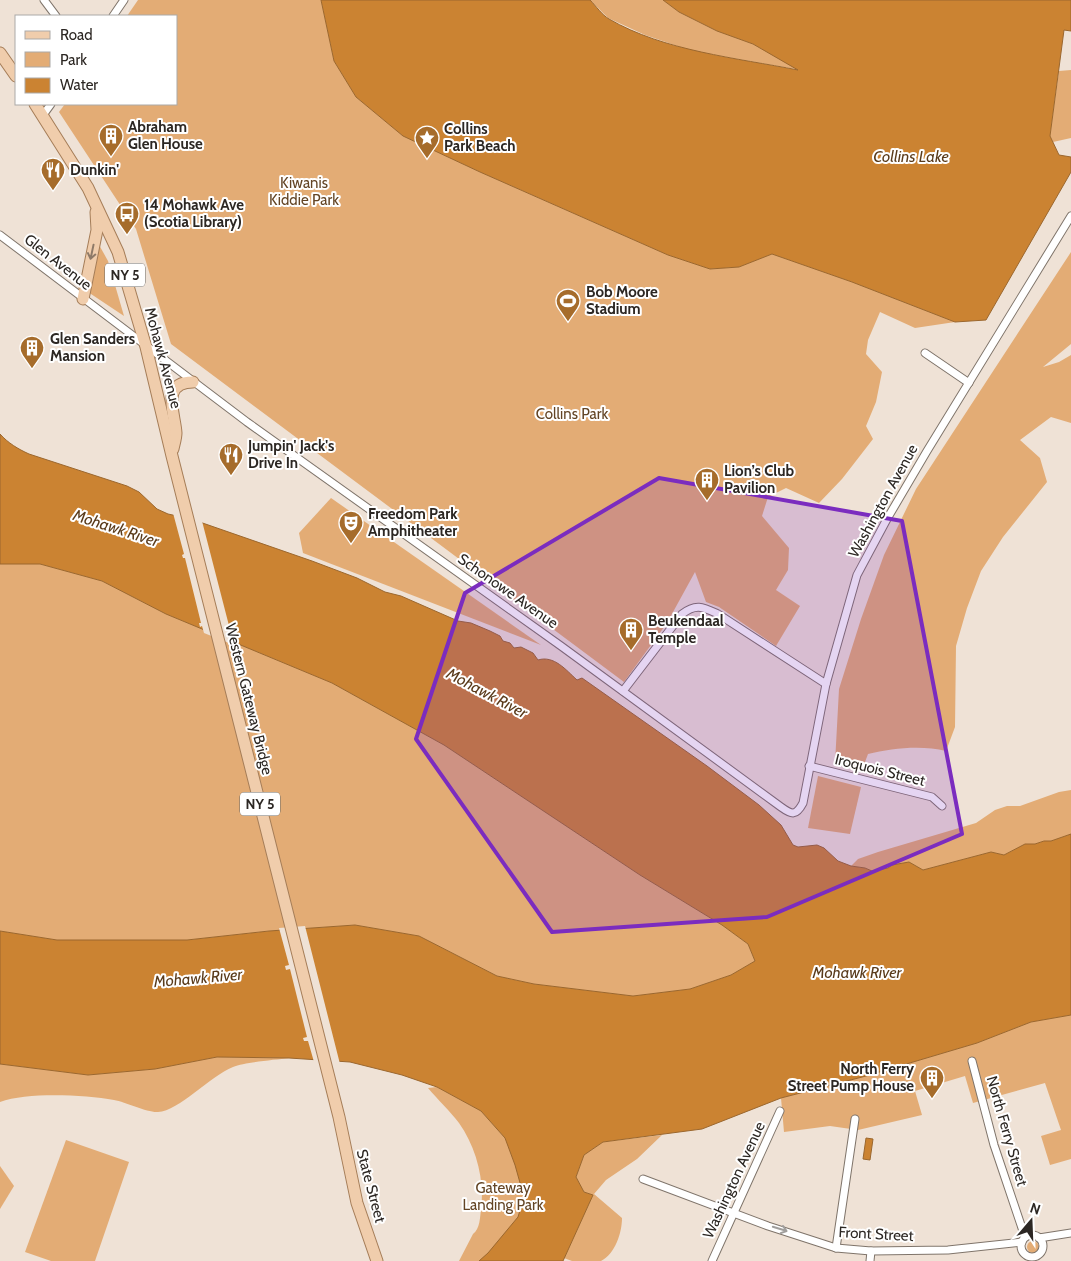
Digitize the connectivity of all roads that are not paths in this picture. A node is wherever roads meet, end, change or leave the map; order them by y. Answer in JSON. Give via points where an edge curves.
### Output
{"nodes":[{"id":1,"x":44,"y":0,"type":"edge"},
{"id":2,"x":124,"y":0,"type":"edge"},
{"id":3,"x":55,"y":15,"type":"edge"},
{"id":4,"x":114,"y":15,"type":"edge"},
{"id":5,"x":0,"y":53,"type":"edge"},
{"id":6,"x":15,"y":75,"type":"edge"},
{"id":7,"x":37,"y":105,"type":"edge"},
{"id":8,"x":50,"y":105,"type":"edge"},
{"id":9,"x":43,"y":115,"type":"junction"},
{"id":10,"x":96,"y":206,"type":"junction"},
{"id":11,"x":1071,"y":216,"type":"edge"},
{"id":12,"x":0,"y":235,"type":"edge"},
{"id":13,"x":83,"y":299,"type":"junction"},
{"id":14,"x":146,"y":347,"type":"junction"},
{"id":15,"x":925,"y":353,"type":"dead end"},
{"id":16,"x":193,"y":382,"type":"junction"},
{"id":17,"x":969,"y":383,"type":"junction"},
{"id":18,"x":172,"y":456,"type":"junction"},
{"id":19,"x":182,"y":492,"type":"joint"},
{"id":20,"x":826,"y":684,"type":"junction"},
{"id":21,"x":624,"y":691,"type":"junction"},
{"id":22,"x":809,"y":766,"type":"junction"},
{"id":23,"x":942,"y":806,"type":"dead end"},
{"id":24,"x":781,"y":807,"type":"joint"},
{"id":25,"x":972,"y":1061,"type":"dead end"},
{"id":26,"x":780,"y":1111,"type":"dead end"},
{"id":27,"x":339,"y":1117,"type":"joint"},
{"id":28,"x":855,"y":1118,"type":"dead end"},
{"id":29,"x":643,"y":1179,"type":"dead end"},
{"id":30,"x":734,"y":1213,"type":"junction"},
{"id":31,"x":1071,"y":1233,"type":"edge"},
{"id":32,"x":1039,"y":1238,"type":"junction"},
{"id":33,"x":1023,"y":1240,"type":"junction"},
{"id":34,"x":836,"y":1248,"type":"junction"},
{"id":35,"x":871,"y":1251,"type":"junction"},
{"id":36,"x":1040,"y":1258,"type":"edge"},
{"id":37,"x":1029,"y":1259,"type":"edge"},
{"id":38,"x":377,"y":1261,"type":"edge"},
{"id":39,"x":712,"y":1261,"type":"edge"},
{"id":40,"x":870,"y":1261,"type":"edge"}],
"edges":[{"from":1,"to":3,"type":"street"},
{"from":2,"to":4,"type":"street"},
{"from":5,"to":6,"type":"main road"},
{"from":7,"to":9,"type":"main road","name":"Mohawk Avenue","number":"NY 5"},
{"from":8,"to":9,"type":"street"},
{"from":9,"to":10,"type":"main road","name":"Mohawk Avenue","number":"NY 5"},
{"from":10,"to":13,"type":"main road","one_way":true,"via":[[97,230]]},
{"from":10,"to":14,"type":"main road","name":"Mohawk Avenue","number":"NY 5","via":[[118,252]]},
{"from":11,"to":17,"type":"street","name":"Washington Avenue"},
{"from":12,"to":13,"type":"street","name":"Glen Avenue"},
{"from":13,"to":14,"type":"street","name":"Glen Avenue"},
{"from":14,"to":16,"type":"street","name":"Schonowe Avenue"},
{"from":14,"to":18,"type":"main road","name":"Mohawk Avenue","number":"NY 5"},
{"from":15,"to":17,"type":"street"},
{"from":16,"to":18,"type":"main road","via":[[186,382],[174,391],[172,411],[176,433]]},
{"from":16,"to":21,"type":"street","name":"Schonowe Avenue"},
{"from":17,"to":20,"type":"street","name":"Washington Avenue","via":[[887,519],[857,576]]},
{"from":18,"to":19,"type":"main road","name":"Mohawk Avenue","number":"NY 5"},
{"from":19,"to":27,"type":"main road","name":"Western Gateway Bridge","number":"NY 5"},
{"from":20,"to":21,"type":"street","via":[[702,607],[690,608],[682,614]]},
{"from":20,"to":22,"type":"street","name":"Washington Avenue"},
{"from":21,"to":24,"type":"street","name":"Schonowe Avenue"},
{"from":22,"to":23,"type":"street","name":"Iroquois Street","via":[[932,797]]},
{"from":22,"to":24,"type":"street","name":"Washington Avenue","via":[[800,810],[790,813]]},
{"from":25,"to":33,"type":"street","name":"North Ferry Street"},
{"from":26,"to":30,"type":"street","name":"Washington Avenue"},
{"from":27,"to":38,"type":"main road","name":"State Street","number":"NY 5","via":[[357,1203]]},
{"from":28,"to":34,"type":"street"},
{"from":29,"to":30,"type":"street","name":"Front Street"},
{"from":30,"to":34,"type":"street","name":"Front Street","one_way":true},
{"from":30,"to":39,"type":"street","name":"Washington Avenue"},
{"from":31,"to":32,"type":"street","name":"Front Street"},
{"from":32,"to":33,"type":"street","name":"Front Street","via":[[1032,1235]]},
{"from":32,"to":36,"type":"street","via":[[1043,1247]]},
{"from":33,"to":35,"type":"street","name":"Front Street","via":[[948,1250]]},
{"from":33,"to":37,"type":"street","via":[[1021,1249]]},
{"from":34,"to":35,"type":"street","name":"Front Street"},
{"from":35,"to":40,"type":"street"},
{"from":36,"to":37,"type":"street"}]}
